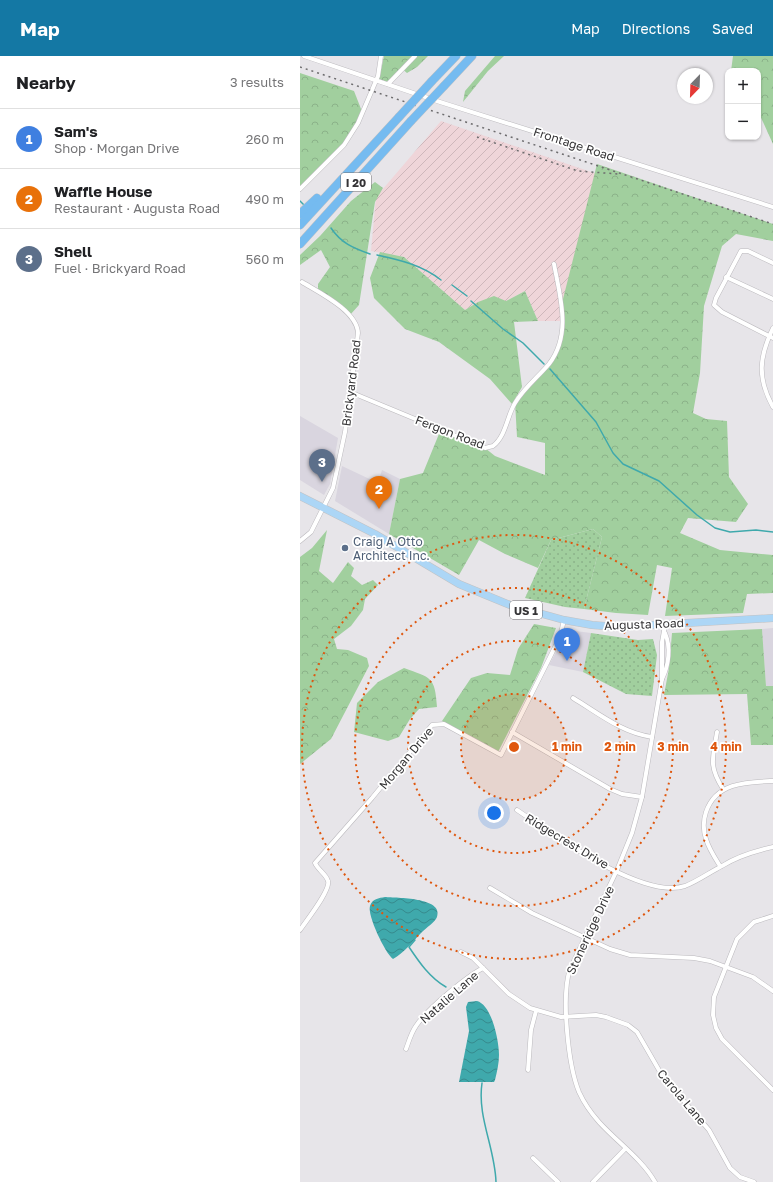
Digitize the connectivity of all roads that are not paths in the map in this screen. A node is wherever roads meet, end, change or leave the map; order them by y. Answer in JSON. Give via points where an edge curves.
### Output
{"nodes":[{"id":1,"x":304,"y":56,"type":"edge"},
{"id":2,"x":381,"y":56,"type":"edge"},
{"id":3,"x":415,"y":56,"type":"edge"},
{"id":4,"x":456,"y":56,"type":"edge"},
{"id":5,"x":472,"y":56,"type":"edge"},
{"id":6,"x":376,"y":80,"type":"junction"},
{"id":7,"x":388,"y":84,"type":"junction"},
{"id":8,"x":362,"y":156,"type":"junction"},
{"id":9,"x":300,"y":189,"type":"edge"},
{"id":10,"x":773,"y":207,"type":"edge"},
{"id":11,"x":300,"y":214,"type":"edge"},
{"id":12,"x":300,"y":225,"type":"edge"},
{"id":13,"x":315,"y":228,"type":"junction"},
{"id":14,"x":300,"y":244,"type":"edge"},
{"id":15,"x":300,"y":249,"type":"edge"},
{"id":16,"x":773,"y":263,"type":"edge"},
{"id":17,"x":554,"y":264,"type":"dead end"},
{"id":18,"x":726,"y":277,"type":"junction"},
{"id":19,"x":302,"y":282,"type":"dead end"},
{"id":20,"x":773,"y":300,"type":"edge"},
{"id":21,"x":773,"y":328,"type":"edge"},
{"id":22,"x":771,"y":337,"type":"edge"},
{"id":23,"x":350,"y":392,"type":"junction"},
{"id":24,"x":773,"y":407,"type":"edge"},
{"id":25,"x":301,"y":497,"type":"edge"},
{"id":26,"x":323,"y":508,"type":"junction"},
{"id":27,"x":300,"y":540,"type":"edge"},
{"id":28,"x":773,"y":618,"type":"edge"},
{"id":29,"x":564,"y":620,"type":"junction"},
{"id":30,"x":665,"y":625,"type":"junction"},
{"id":31,"x":573,"y":698,"type":"dead end"},
{"id":32,"x":512,"y":732,"type":"junction"},
{"id":33,"x":717,"y":732,"type":"dead end"},
{"id":34,"x":652,"y":737,"type":"junction"},
{"id":35,"x":773,"y":781,"type":"edge"},
{"id":36,"x":723,"y":789,"type":"junction"},
{"id":37,"x":642,"y":797,"type":"junction"},
{"id":38,"x":517,"y":810,"type":"dead end"},
{"id":39,"x":773,"y":847,"type":"edge"},
{"id":40,"x":720,"y":866,"type":"junction"},
{"id":41,"x":617,"y":870,"type":"junction"},
{"id":42,"x":490,"y":888,"type":"dead end"},
{"id":43,"x":773,"y":916,"type":"edge"},
{"id":44,"x":300,"y":930,"type":"edge"},
{"id":45,"x":585,"y":938,"type":"junction"},
{"id":46,"x":460,"y":952,"type":"dead end"},
{"id":47,"x":726,"y":967,"type":"junction"},
{"id":48,"x":483,"y":968,"type":"junction"},
{"id":49,"x":773,"y":991,"type":"edge"},
{"id":50,"x":536,"y":1011,"type":"junction"},
{"id":51,"x":567,"y":1017,"type":"junction"},
{"id":52,"x":406,"y":1049,"type":"dead end"},
{"id":53,"x":528,"y":1070,"type":"dead end"},
{"id":54,"x":773,"y":1090,"type":"edge"},
{"id":55,"x":625,"y":1149,"type":"junction"},
{"id":56,"x":533,"y":1158,"type":"dead end"},
{"id":57,"x":558,"y":1182,"type":"edge"},
{"id":58,"x":593,"y":1182,"type":"edge"},
{"id":59,"x":655,"y":1182,"type":"edge"},
{"id":60,"x":754,"y":1182,"type":"edge"}],
"edges":[{"from":1,"to":6,"type":"street","name":"Frontage Road"},
{"from":2,"to":6,"type":"street","via":[[380,71]]},
{"from":3,"to":7,"type":"street"},
{"from":4,"to":8,"type":"highway","number":"I 20","bridge":true},
{"from":5,"to":13,"type":"highway","number":"I 20","bridge":true},
{"from":6,"to":7,"type":"street","name":"Frontage Road"},
{"from":6,"to":9,"type":"street","via":[[363,114],[347,141]]},
{"from":7,"to":10,"type":"street","name":"Frontage Road"},
{"from":8,"to":11,"type":"highway"},
{"from":8,"to":12,"type":"highway","number":"I 20"},
{"from":13,"to":14,"type":"highway","number":"I 20"},
{"from":13,"to":15,"type":"highway"},
{"from":16,"to":18,"type":"street","via":[[748,251],[741,251]]},
{"from":17,"to":23,"type":"street","name":"Fergon Road","via":[[562,303],[562,336],[553,359],[516,402],[501,436],[493,446],[485,448]]},
{"from":18,"to":20,"type":"street"},
{"from":18,"to":22,"type":"street","via":[[714,305],[722,312]]},
{"from":19,"to":23,"type":"street","name":"Brickyard Road","via":[[340,306],[356,324],[356,348]]},
{"from":21,"to":22,"type":"street"},
{"from":22,"to":24,"type":"street","via":[[762,359],[761,377]]},
{"from":23,"to":26,"type":"street","name":"Brickyard Road","via":[[336,478]]},
{"from":25,"to":26,"type":"main road","name":"Augusta Road","number":"US 1"},
{"from":26,"to":27,"type":"street","name":"Brickyard Road","via":[[311,532]]},
{"from":26,"to":29,"type":"main road","name":"Augusta Road","number":"US 1","via":[[376,534],[446,578],[510,606]]},
{"from":28,"to":30,"type":"main road","name":"Augusta Road","number":"US 1"},
{"from":29,"to":30,"type":"main road","name":"Augusta Road","number":"US 1","via":[[618,627]]},
{"from":29,"to":32,"type":"street","name":"Morgan Drive","via":[[560,637]]},
{"from":30,"to":34,"type":"street","name":"Stoneridge Drive","via":[[662,642],[662,679]]},
{"from":31,"to":34,"type":"street","via":[[626,730],[640,736]]},
{"from":32,"to":37,"type":"street","via":[[610,789]]},
{"from":32,"to":44,"type":"street","name":"Morgan Drive","via":[[501,755],[444,724],[436,723],[430,728],[314,863],[327,879],[329,886]]},
{"from":33,"to":36,"type":"street","via":[[713,768]]},
{"from":34,"to":37,"type":"street","name":"Stoneridge Drive"},
{"from":35,"to":36,"type":"street","via":[[734,785]]},
{"from":36,"to":40,"type":"street","via":[[710,804],[704,825],[707,842]]},
{"from":37,"to":41,"type":"street","name":"Stoneridge Drive","via":[[632,833]]},
{"from":38,"to":41,"type":"street","name":"Ridgecrest Drive","via":[[590,858]]},
{"from":39,"to":40,"type":"street","name":"Ridgecrest Drive","via":[[747,853]]},
{"from":40,"to":41,"type":"street","name":"Ridgecrest Drive","via":[[695,882],[668,888],[648,884]]},
{"from":41,"to":45,"type":"street","name":"Stoneridge Drive"},
{"from":42,"to":45,"type":"street"},
{"from":43,"to":47,"type":"street","via":[[754,922],[739,936]]},
{"from":45,"to":47,"type":"street","via":[[630,955],[698,959]]},
{"from":45,"to":51,"type":"street","name":"Stoneridge Drive","via":[[567,978]]},
{"from":46,"to":48,"type":"street","name":"Carola Lane","via":[[473,958]]},
{"from":47,"to":49,"type":"street","via":[[753,977]]},
{"from":47,"to":54,"type":"street","via":[[714,997],[713,1015],[716,1028],[725,1042]]},
{"from":48,"to":50,"type":"street","name":"Carola Lane","via":[[520,1003]]},
{"from":48,"to":52,"type":"street","name":"Natalie Lane","via":[[422,1018],[414,1029]]},
{"from":50,"to":51,"type":"street","name":"Carola Lane"},
{"from":50,"to":53,"type":"street"},
{"from":51,"to":55,"type":"street","name":"Stoneridge Drive","via":[[573,1070],[579,1091],[589,1111]]},
{"from":51,"to":60,"type":"street","name":"Carola Lane","via":[[601,1016],[624,1023],[637,1032],[662,1077],[709,1130],[730,1168],[740,1177]]},
{"from":55,"to":58,"type":"street"},
{"from":55,"to":59,"type":"street","name":"Stoneridge Drive","via":[[647,1170]]},
{"from":56,"to":57,"type":"street"}]}
